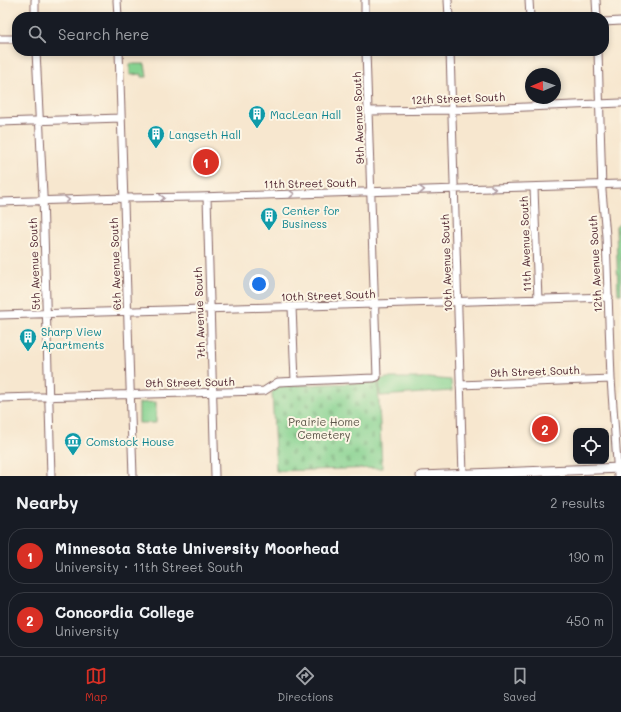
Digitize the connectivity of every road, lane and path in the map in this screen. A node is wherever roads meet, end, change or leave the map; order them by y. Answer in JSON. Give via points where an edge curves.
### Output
{"nodes":[{"id":1,"x":35,"y":0,"type":"edge"},
{"id":2,"x":118,"y":0,"type":"edge"},
{"id":3,"x":365,"y":0,"type":"edge"},
{"id":4,"x":448,"y":0,"type":"edge"},
{"id":5,"x":529,"y":0,"type":"edge"},
{"id":6,"x":596,"y":0,"type":"edge"},
{"id":7,"x":35,"y":12,"type":"edge"},
{"id":8,"x":118,"y":12,"type":"edge"},
{"id":9,"x":365,"y":12,"type":"edge"},
{"id":10,"x":449,"y":12,"type":"edge"},
{"id":11,"x":530,"y":12,"type":"edge"},
{"id":12,"x":597,"y":12,"type":"edge"},
{"id":13,"x":621,"y":21,"type":"edge"},
{"id":14,"x":609,"y":22,"type":"edge"},
{"id":15,"x":0,"y":39,"type":"edge"},
{"id":16,"x":12,"y":39,"type":"edge"},
{"id":17,"x":36,"y":56,"type":"edge"},
{"id":18,"x":119,"y":56,"type":"edge"},
{"id":19,"x":366,"y":56,"type":"edge"},
{"id":20,"x":450,"y":56,"type":"edge"},
{"id":21,"x":598,"y":56,"type":"edge"},
{"id":22,"x":621,"y":103,"type":"edge"},
{"id":23,"x":600,"y":104,"type":"junction"},
{"id":24,"x":452,"y":110,"type":"junction"},
{"id":25,"x":368,"y":112,"type":"junction"},
{"id":26,"x":121,"y":118,"type":"junction"},
{"id":27,"x":39,"y":121,"type":"junction"},
{"id":28,"x":0,"y":122,"type":"edge"},
{"id":29,"x":621,"y":184,"type":"edge"},
{"id":30,"x":602,"y":185,"type":"junction"},
{"id":31,"x":534,"y":188,"type":"junction"},
{"id":32,"x":454,"y":190,"type":"junction"},
{"id":33,"x":371,"y":192,"type":"junction"},
{"id":34,"x":207,"y":197,"type":"junction"},
{"id":35,"x":124,"y":198,"type":"junction"},
{"id":36,"x":43,"y":201,"type":"junction"},
{"id":37,"x":0,"y":202,"type":"edge"},
{"id":38,"x":608,"y":298,"type":"junction"},
{"id":39,"x":538,"y":300,"type":"junction"},
{"id":40,"x":458,"y":302,"type":"junction"},
{"id":41,"x":375,"y":304,"type":"junction"},
{"id":42,"x":292,"y":307,"type":"junction"},
{"id":43,"x":210,"y":309,"type":"junction"},
{"id":44,"x":127,"y":312,"type":"junction"},
{"id":45,"x":46,"y":314,"type":"junction"},
{"id":46,"x":0,"y":315,"type":"edge"},
{"id":47,"x":377,"y":377,"type":"joint"},
{"id":48,"x":611,"y":379,"type":"junction"},
{"id":49,"x":295,"y":381,"type":"junction"},
{"id":50,"x":460,"y":384,"type":"junction"},
{"id":51,"x":213,"y":393,"type":"junction"},
{"id":52,"x":130,"y":394,"type":"junction"},
{"id":53,"x":49,"y":397,"type":"junction"},
{"id":54,"x":0,"y":398,"type":"edge"},
{"id":55,"x":619,"y":471,"type":"edge"},
{"id":56,"x":463,"y":475,"type":"junction"},
{"id":57,"x":51,"y":476,"type":"edge"},
{"id":58,"x":133,"y":476,"type":"edge"},
{"id":59,"x":215,"y":476,"type":"edge"},
{"id":60,"x":422,"y":476,"type":"edge"}],
"edges":[{"from":1,"to":7,"type":"street"},
{"from":2,"to":8,"type":"street"},
{"from":3,"to":9,"type":"street"},
{"from":4,"to":10,"type":"street"},
{"from":5,"to":11,"type":"street"},
{"from":6,"to":12,"type":"street"},
{"from":13,"to":14,"type":"street"},
{"from":15,"to":16,"type":"street"},
{"from":17,"to":27,"type":"street","name":"5th Avenue South"},
{"from":18,"to":26,"type":"street","name":"6th Avenue South"},
{"from":19,"to":25,"type":"street","name":"9th Avenue South"},
{"from":20,"to":24,"type":"street","name":"10th Avenue South"},
{"from":21,"to":23,"type":"street","name":"12th Avenue South"},
{"from":22,"to":23,"type":"street","name":"12th Street South"},
{"from":23,"to":24,"type":"street","name":"12th Street South"},
{"from":23,"to":30,"type":"street","name":"12th Avenue South"},
{"from":24,"to":25,"type":"street","name":"12th Street South"},
{"from":24,"to":32,"type":"street","name":"10th Avenue South"},
{"from":25,"to":33,"type":"street","name":"9th Avenue South"},
{"from":26,"to":27,"type":"street"},
{"from":26,"to":35,"type":"street","name":"6th Avenue South"},
{"from":27,"to":28,"type":"street"},
{"from":27,"to":36,"type":"street","name":"5th Avenue South"},
{"from":29,"to":30,"type":"street","name":"11th Street South"},
{"from":30,"to":31,"type":"street","name":"11th Street South"},
{"from":30,"to":38,"type":"street","name":"12th Avenue South"},
{"from":32,"to":31,"type":"street","name":"11th Street South","one_way":true},
{"from":31,"to":39,"type":"street","name":"11th Avenue South"},
{"from":33,"to":32,"type":"street","name":"11th Street South","one_way":true},
{"from":32,"to":40,"type":"street","name":"10th Avenue South"},
{"from":34,"to":33,"type":"street","name":"11th Street South","one_way":true},
{"from":33,"to":41,"type":"street","name":"9th Avenue South"},
{"from":35,"to":34,"type":"street","name":"11th Street South","one_way":true},
{"from":34,"to":43,"type":"street","name":"7th Avenue South"},
{"from":36,"to":35,"type":"street","name":"11th Street South","one_way":true},
{"from":35,"to":44,"type":"street","name":"6th Avenue South"},
{"from":36,"to":37,"type":"street","name":"11th Street South"},
{"from":36,"to":45,"type":"street","name":"5th Avenue South"},
{"from":38,"to":39,"type":"street","name":"10th Street South"},
{"from":38,"to":48,"type":"street","name":"12th Avenue South"},
{"from":39,"to":40,"type":"street","name":"10th Street South"},
{"from":40,"to":41,"type":"street","name":"10th Street South"},
{"from":40,"to":50,"type":"street","name":"10th Avenue South"},
{"from":41,"to":42,"type":"street","name":"10th Street South"},
{"from":41,"to":47,"type":"street","name":"9th Avenue South"},
{"from":42,"to":43,"type":"street","name":"10th Street South"},
{"from":42,"to":49,"type":"street"},
{"from":43,"to":44,"type":"street","name":"10th Street South"},
{"from":43,"to":51,"type":"street","name":"7th Avenue South"},
{"from":44,"to":45,"type":"street","name":"10th Street South"},
{"from":44,"to":52,"type":"street","name":"6th Avenue South"},
{"from":45,"to":46,"type":"street","name":"10th Street South"},
{"from":45,"to":53,"type":"street","name":"5th Avenue South"},
{"from":47,"to":49,"type":"street","name":"9th Street South"},
{"from":48,"to":50,"type":"street","name":"9th Street South"},
{"from":48,"to":55,"type":"street","name":"12th Avenue South"},
{"from":49,"to":51,"type":"street","name":"9th Street South","via":[[278,382],[264,390]]},
{"from":50,"to":56,"type":"street","name":"10th Avenue South"},
{"from":51,"to":52,"type":"street","name":"9th Street South"},
{"from":51,"to":59,"type":"street","name":"7th Avenue South"},
{"from":52,"to":53,"type":"street","name":"9th Street South"},
{"from":52,"to":58,"type":"street","name":"6th Avenue South"},
{"from":53,"to":54,"type":"street","name":"9th Street South"},
{"from":53,"to":57,"type":"street","name":"5th Avenue South"},
{"from":55,"to":56,"type":"main road"},
{"from":56,"to":60,"type":"main road"}]}
